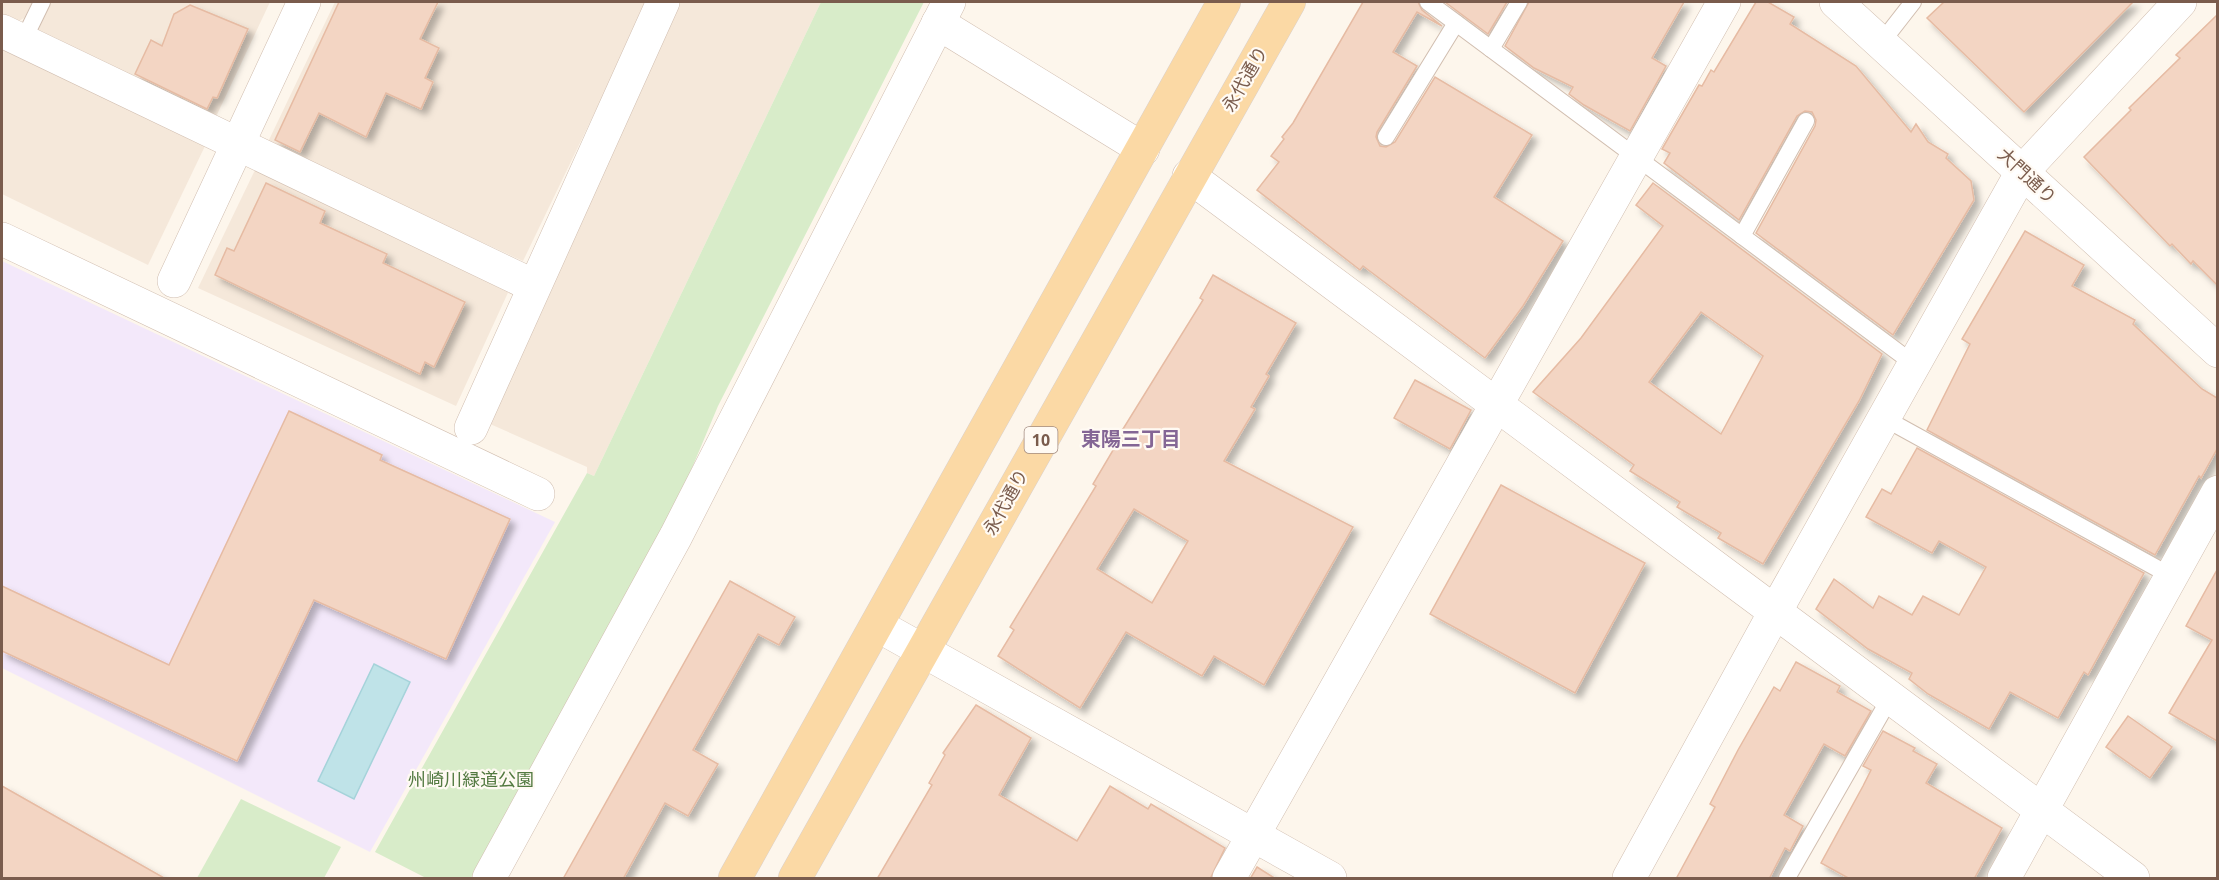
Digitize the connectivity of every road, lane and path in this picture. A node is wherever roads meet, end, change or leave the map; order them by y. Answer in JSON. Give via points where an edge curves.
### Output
{"nodes":[{"id":1,"x":42,"y":2,"type":"edge"},
{"id":2,"x":304,"y":2,"type":"edge"},
{"id":3,"x":663,"y":2,"type":"edge"},
{"id":4,"x":1224,"y":2,"type":"edge"},
{"id":5,"x":1289,"y":2,"type":"edge"},
{"id":6,"x":1428,"y":2,"type":"edge"},
{"id":7,"x":1519,"y":2,"type":"edge"},
{"id":8,"x":1724,"y":2,"type":"edge"},
{"id":9,"x":1836,"y":2,"type":"edge"},
{"id":10,"x":1913,"y":2,"type":"edge"},
{"id":11,"x":2180,"y":2,"type":"edge"},
{"id":12,"x":944,"y":12,"type":"edge"},
{"id":13,"x":1456,"y":23,"type":"junction"},
{"id":14,"x":12,"y":36,"type":"edge"},
{"id":15,"x":1881,"y":43,"type":"junction"},
{"id":16,"x":1491,"y":49,"type":"junction"},
{"id":17,"x":1806,"y":121,"type":"dead end"},
{"id":18,"x":1386,"y":137,"type":"dead end"},
{"id":19,"x":237,"y":144,"type":"junction"},
{"id":20,"x":1143,"y":149,"type":"junction"},
{"id":21,"x":1637,"y":158,"type":"junction"},
{"id":22,"x":2022,"y":172,"type":"junction"},
{"id":23,"x":1189,"y":176,"type":"junction"},
{"id":24,"x":1742,"y":236,"type":"junction"},
{"id":25,"x":2,"y":239,"type":"edge"},
{"id":26,"x":174,"y":281,"type":"dead end"},
{"id":27,"x":534,"y":286,"type":"junction"},
{"id":28,"x":2217,"y":351,"type":"edge"},
{"id":29,"x":1914,"y":364,"type":"junction"},
{"id":30,"x":1497,"y":405,"type":"junction"},
{"id":31,"x":1884,"y":417,"type":"junction"},
{"id":32,"x":471,"y":428,"type":"dead end"},
{"id":33,"x":2217,"y":492,"type":"edge"},
{"id":34,"x":538,"y":494,"type":"dead end"},
{"id":35,"x":2171,"y":576,"type":"junction"},
{"id":36,"x":1775,"y":612,"type":"junction"},
{"id":37,"x":878,"y":625,"type":"junction"},
{"id":38,"x":923,"y":650,"type":"junction"},
{"id":39,"x":1890,"y":698,"type":"junction"},
{"id":40,"x":2042,"y":810,"type":"junction"},
{"id":41,"x":1252,"y":835,"type":"junction"},
{"id":42,"x":489,"y":879,"type":"edge"},
{"id":43,"x":735,"y":879,"type":"edge"},
{"id":44,"x":795,"y":879,"type":"edge"},
{"id":45,"x":1229,"y":879,"type":"edge"},
{"id":46,"x":1330,"y":879,"type":"edge"},
{"id":47,"x":1629,"y":879,"type":"edge"},
{"id":48,"x":1787,"y":879,"type":"edge"},
{"id":49,"x":2004,"y":879,"type":"edge"},
{"id":50,"x":2133,"y":879,"type":"edge"}],
"edges":[{"from":1,"to":14,"type":"lane"},
{"from":2,"to":19,"type":"street"},
{"from":3,"to":27,"type":"street"},
{"from":4,"to":20,"type":"main road"},
{"from":5,"to":23,"type":"main road","name":"永代通り","number":"10"},
{"from":6,"to":13,"type":"lane"},
{"from":7,"to":16,"type":"lane"},
{"from":8,"to":21,"type":"street"},
{"from":9,"to":15,"type":"street","name":"大門通り"},
{"from":10,"to":15,"type":"lane"},
{"from":11,"to":22,"type":"street"},
{"from":12,"to":20,"type":"street"},
{"from":12,"to":42,"type":"street","via":[[676,536]]},
{"from":13,"to":16,"type":"lane"},
{"from":13,"to":18,"type":"lane"},
{"from":14,"to":19,"type":"street"},
{"from":15,"to":22,"type":"street","name":"大門通り"},
{"from":16,"to":21,"type":"lane"},
{"from":17,"to":24,"type":"lane"},
{"from":19,"to":26,"type":"street"},
{"from":19,"to":27,"type":"street"},
{"from":20,"to":37,"type":"main road"},
{"from":21,"to":24,"type":"lane"},
{"from":21,"to":30,"type":"street"},
{"from":22,"to":28,"type":"street","name":"大門通り"},
{"from":22,"to":29,"type":"street"},
{"from":23,"to":30,"type":"street"},
{"from":23,"to":38,"type":"main road","name":"永代通り","number":"10"},
{"from":24,"to":29,"type":"lane"},
{"from":25,"to":34,"type":"street"},
{"from":27,"to":32,"type":"street"},
{"from":29,"to":31,"type":"street"},
{"from":30,"to":36,"type":"street"},
{"from":30,"to":41,"type":"street"},
{"from":31,"to":35,"type":"lane"},
{"from":31,"to":36,"type":"street"},
{"from":33,"to":35,"type":"street"},
{"from":35,"to":40,"type":"street"},
{"from":36,"to":39,"type":"street"},
{"from":36,"to":47,"type":"street"},
{"from":37,"to":38,"type":"street"},
{"from":37,"to":43,"type":"main road"},
{"from":38,"to":41,"type":"street"},
{"from":38,"to":44,"type":"main road","name":"永代通り","number":"10"},
{"from":39,"to":40,"type":"street"},
{"from":39,"to":48,"type":"lane"},
{"from":40,"to":49,"type":"street"},
{"from":40,"to":50,"type":"street"},
{"from":41,"to":45,"type":"street"},
{"from":41,"to":46,"type":"street"}]}
